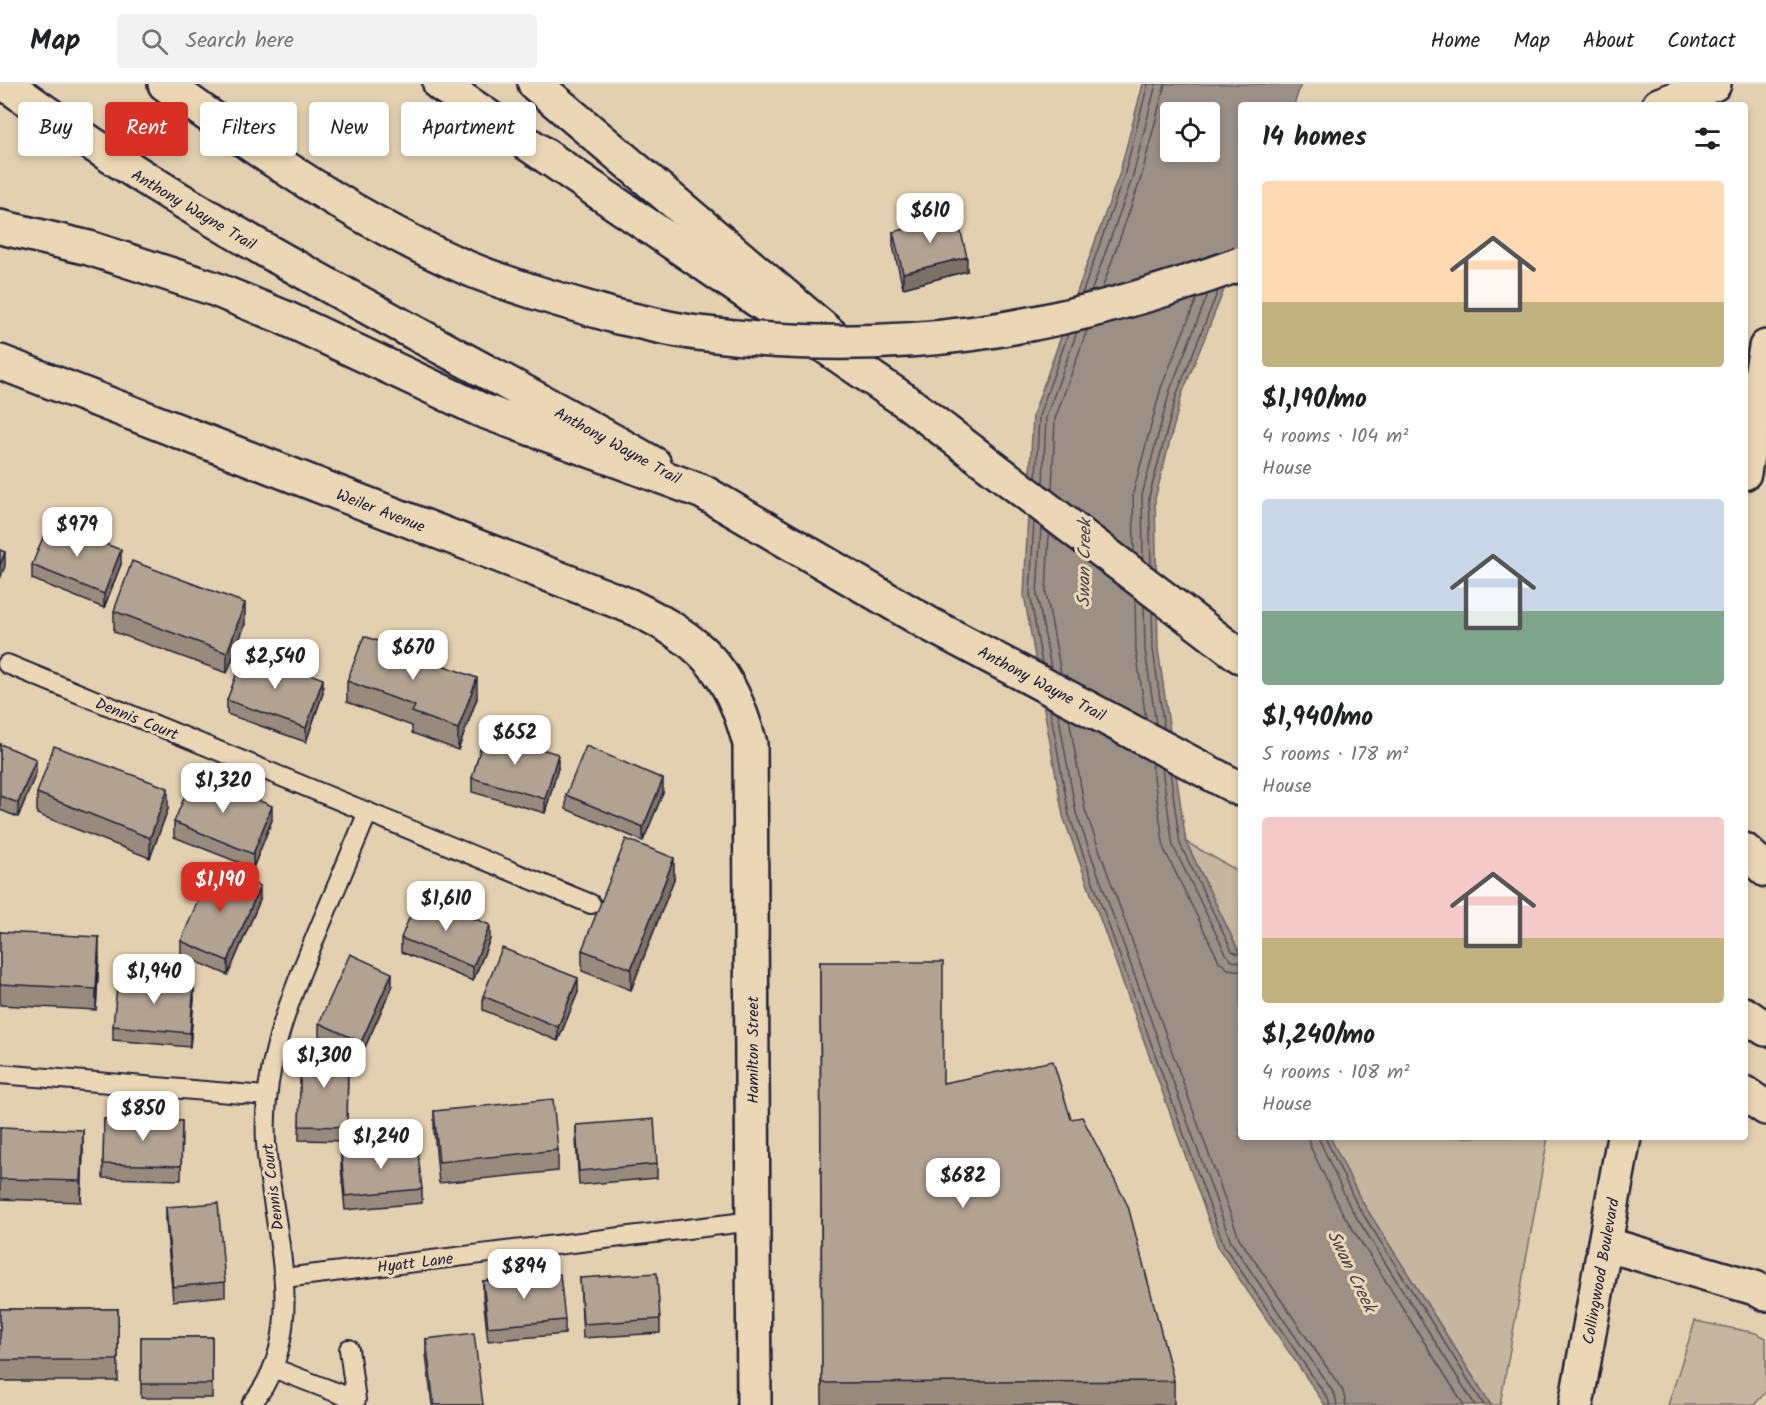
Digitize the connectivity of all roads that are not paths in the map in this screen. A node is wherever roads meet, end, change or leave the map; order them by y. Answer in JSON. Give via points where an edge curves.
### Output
{"nodes":[{"id":1,"x":6,"y":84,"type":"edge"},
{"id":2,"x":165,"y":84,"type":"edge"},
{"id":3,"x":440,"y":84,"type":"edge"},
{"id":4,"x":535,"y":84,"type":"edge"},
{"id":5,"x":1714,"y":84,"type":"edge"},
{"id":6,"x":1667,"y":102,"type":"edge"},
{"id":7,"x":0,"y":227,"type":"edge"},
{"id":8,"x":1238,"y":265,"type":"edge"},
{"id":9,"x":1766,"y":347,"type":"edge"},
{"id":10,"x":0,"y":362,"type":"edge"},
{"id":11,"x":1761,"y":399,"type":"edge"},
{"id":12,"x":907,"y":402,"type":"junction"},
{"id":13,"x":1748,"y":456,"type":"edge"},
{"id":14,"x":703,"y":492,"type":"junction"},
{"id":15,"x":1238,"y":654,"type":"edge"},
{"id":16,"x":7,"y":664,"type":"dead end"},
{"id":17,"x":735,"y":697,"type":"joint"},
{"id":18,"x":1238,"y":788,"type":"edge"},
{"id":19,"x":368,"y":812,"type":"junction"},
{"id":20,"x":1748,"y":854,"type":"edge"},
{"id":21,"x":1766,"y":870,"type":"edge"},
{"id":22,"x":591,"y":904,"type":"dead end"},
{"id":23,"x":1748,"y":1017,"type":"edge"},
{"id":24,"x":1766,"y":1029,"type":"edge"},
{"id":25,"x":0,"y":1074,"type":"edge"},
{"id":26,"x":266,"y":1096,"type":"junction"},
{"id":27,"x":1623,"y":1140,"type":"edge"},
{"id":28,"x":753,"y":1221,"type":"junction"},
{"id":29,"x":1605,"y":1244,"type":"junction"},
{"id":30,"x":284,"y":1278,"type":"junction"},
{"id":31,"x":1766,"y":1294,"type":"edge"},
{"id":32,"x":349,"y":1349,"type":"dead end"},
{"id":33,"x":273,"y":1368,"type":"junction"},
{"id":34,"x":356,"y":1403,"type":"edge"},
{"id":35,"x":251,"y":1405,"type":"edge"},
{"id":36,"x":754,"y":1405,"type":"edge"},
{"id":37,"x":1576,"y":1405,"type":"edge"}],
"edges":[{"from":1,"to":14,"type":"main road","name":"Anthony Wayne Trail","via":[[118,163],[268,254]]},
{"from":2,"to":8,"type":"main road","bridge":true,"via":[[331,198],[423,248],[529,291],[695,333],[800,343],[919,341],[1014,329],[1080,315],[1131,302]]},
{"from":3,"to":12,"type":"main road"},
{"from":4,"to":12,"type":"main road"},
{"from":5,"to":6,"type":"main road"},
{"from":7,"to":14,"type":"main road","via":[[99,251],[212,288],[283,316],[481,410]]},
{"from":9,"to":11,"type":"main road"},
{"from":10,"to":17,"type":"main road","name":"Weiler Avenue","via":[[630,606],[687,638],[722,672]]},
{"from":11,"to":13,"type":"main road"},
{"from":12,"to":15,"type":"main road"},
{"from":14,"to":18,"type":"main road","name":"Anthony Wayne Trail","via":[[930,624]]},
{"from":16,"to":19,"type":"lane","name":"Dennis Court"},
{"from":17,"to":28,"type":"main road","name":"Hamilton Street","via":[[750,744],[752,786]]},
{"from":19,"to":22,"type":"lane","name":"Dennis Court"},
{"from":19,"to":26,"type":"lane","name":"Dennis Court","via":[[286,1008]]},
{"from":20,"to":21,"type":"main road"},
{"from":23,"to":24,"type":"main road"},
{"from":25,"to":26,"type":"lane"},
{"from":26,"to":30,"type":"lane","name":"Dennis Court","via":[[266,1143]]},
{"from":27,"to":29,"type":"main road","name":"Collingwood Boulevard"},
{"from":28,"to":30,"type":"lane","name":"Hyatt Lane"},
{"from":28,"to":36,"type":"main road","name":"Hamilton Street"},
{"from":29,"to":31,"type":"main road"},
{"from":29,"to":37,"type":"main road","name":"Collingwood Boulevard"},
{"from":30,"to":33,"type":"lane","via":[[286,1313]]},
{"from":32,"to":34,"type":"lane"},
{"from":33,"to":34,"type":"lane"},
{"from":33,"to":35,"type":"lane"}]}
